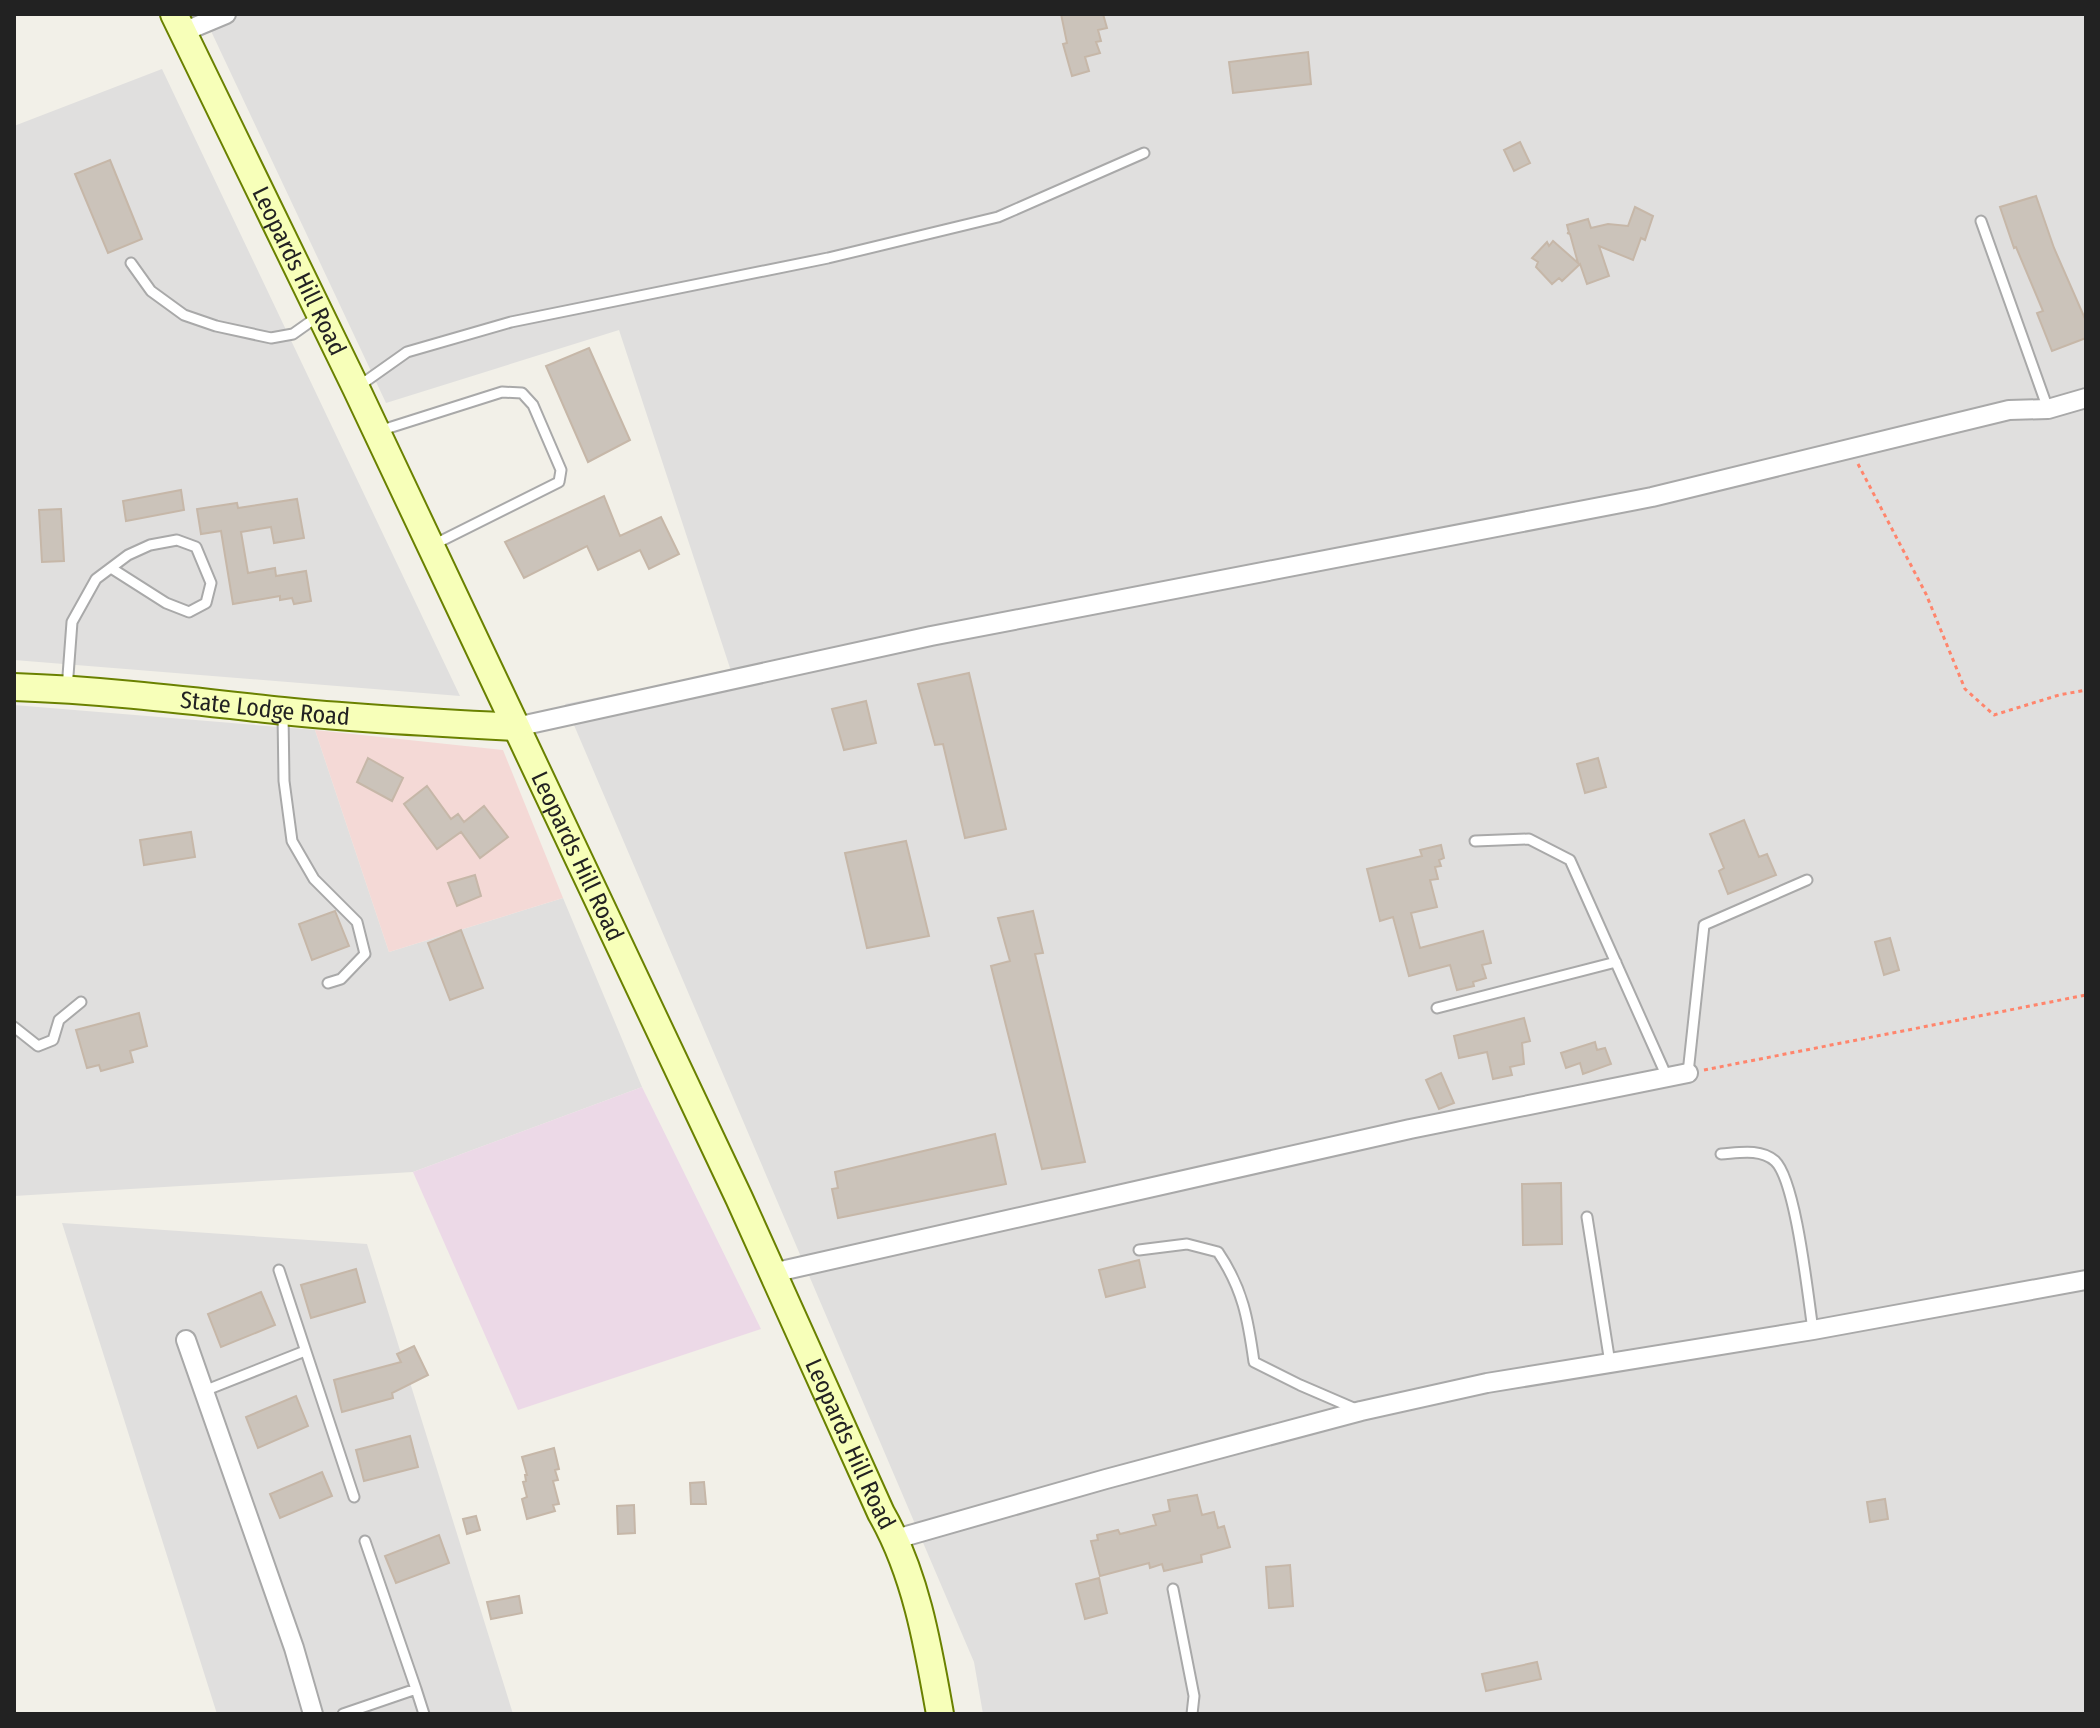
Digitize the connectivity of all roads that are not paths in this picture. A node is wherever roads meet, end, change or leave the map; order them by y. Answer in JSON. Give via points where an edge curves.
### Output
{"nodes":[{"id":1,"x":226,"y":14,"type":"edge"},
{"id":2,"x":178,"y":23,"type":"edge"},
{"id":3,"x":1144,"y":153,"type":"dead end"},
{"id":4,"x":1981,"y":221,"type":"dead end"},
{"id":5,"x":131,"y":263,"type":"dead end"},
{"id":6,"x":319,"y":315,"type":"junction"},
{"id":7,"x":356,"y":388,"type":"junction"},
{"id":8,"x":2086,"y":398,"type":"edge"},
{"id":9,"x":2048,"y":409,"type":"junction"},
{"id":10,"x":376,"y":432,"type":"junction"},
{"id":11,"x":430,"y":547,"type":"junction"},
{"id":12,"x":111,"y":568,"type":"junction"},
{"id":13,"x":14,"y":687,"type":"edge"},
{"id":14,"x":67,"y":689,"type":"junction"},
{"id":15,"x":283,"y":711,"type":"junction"},
{"id":16,"x":516,"y":727,"type":"junction"},
{"id":17,"x":1475,"y":841,"type":"dead end"},
{"id":18,"x":1807,"y":880,"type":"dead end"},
{"id":19,"x":1616,"y":962,"type":"junction"},
{"id":20,"x":328,"y":983,"type":"dead end"},
{"id":21,"x":81,"y":1002,"type":"dead end"},
{"id":22,"x":1437,"y":1008,"type":"dead end"},
{"id":23,"x":14,"y":1027,"type":"edge"},
{"id":24,"x":1688,"y":1073,"type":"joint"},
{"id":25,"x":1667,"y":1077,"type":"junction"},
{"id":26,"x":1721,"y":1154,"type":"dead end"},
{"id":27,"x":1587,"y":1217,"type":"dead end"},
{"id":28,"x":1139,"y":1250,"type":"dead end"},
{"id":29,"x":279,"y":1270,"type":"dead end"},
{"id":30,"x":772,"y":1273,"type":"junction"},
{"id":31,"x":2086,"y":1280,"type":"edge"},
{"id":32,"x":1813,"y":1330,"type":"junction"},
{"id":33,"x":186,"y":1340,"type":"dead end"},
{"id":34,"x":305,"y":1351,"type":"junction"},
{"id":35,"x":1610,"y":1363,"type":"junction"},
{"id":36,"x":204,"y":1391,"type":"junction"},
{"id":37,"x":1361,"y":1411,"type":"junction"},
{"id":38,"x":354,"y":1497,"type":"dead end"},
{"id":39,"x":896,"y":1539,"type":"junction"},
{"id":40,"x":365,"y":1541,"type":"dead end"},
{"id":41,"x":1173,"y":1589,"type":"dead end"},
{"id":42,"x":416,"y":1689,"type":"junction"},
{"id":43,"x":313,"y":1714,"type":"edge"},
{"id":44,"x":343,"y":1714,"type":"edge"},
{"id":45,"x":424,"y":1714,"type":"edge"},
{"id":46,"x":940,"y":1714,"type":"edge"},
{"id":47,"x":1192,"y":1714,"type":"edge"}],
"edges":[{"from":1,"to":2,"type":"street"},
{"from":2,"to":6,"type":"main road","name":"Leopards Hill Road"},
{"from":3,"to":7,"type":"lane","via":[[998,217],[813,261],[511,322],[407,352]]},
{"from":4,"to":9,"type":"lane"},
{"from":5,"to":6,"type":"lane","via":[[151,291],[184,315],[216,326],[271,338],[293,334]]},
{"from":6,"to":7,"type":"main road","name":"Leopards Hill Road"},
{"from":7,"to":10,"type":"main road","name":"Leopards Hill Road"},
{"from":8,"to":9,"type":"street"},
{"from":9,"to":16,"type":"street","via":[[2009,410],[1652,497],[931,636]]},
{"from":10,"to":11,"type":"main road","name":"Leopards Hill Road"},
{"from":10,"to":11,"type":"lane","via":[[502,392],[522,393],[533,405],[561,470],[559,482]]},
{"from":11,"to":16,"type":"main road","name":"Leopards Hill Road"},
{"from":12,"to":12,"type":"lane","via":[[150,545],[177,540],[196,547],[211,583],[206,603],[189,612]]},
{"from":12,"to":14,"type":"lane","via":[[96,579],[72,622]]},
{"from":13,"to":14,"type":"main road","name":"State Lodge Road"},
{"from":14,"to":15,"type":"main road","name":"State Lodge Road"},
{"from":15,"to":16,"type":"main road","name":"State Lodge Road"},
{"from":15,"to":20,"type":"lane","via":[[292,841],[314,879],[357,922],[365,954],[341,979]]},
{"from":16,"to":30,"type":"main road","name":"Leopards Hill Road"},
{"from":17,"to":19,"type":"lane","via":[[1529,839],[1570,860]]},
{"from":18,"to":24,"type":"lane","via":[[1704,925]]},
{"from":19,"to":22,"type":"lane"},
{"from":19,"to":25,"type":"lane"},
{"from":21,"to":23,"type":"lane","via":[[59,1020],[53,1040],[38,1046]]},
{"from":24,"to":25,"type":"street"},
{"from":25,"to":30,"type":"street","via":[[1410,1129]]},
{"from":26,"to":32,"type":"lane","via":[[1758,1152],[1776,1162],[1789,1190]]},
{"from":27,"to":35,"type":"lane"},
{"from":28,"to":37,"type":"lane","via":[[1187,1244],[1218,1252],[1235,1277],[1254,1362]]},
{"from":29,"to":34,"type":"lane"},
{"from":30,"to":39,"type":"main road","name":"Leopards Hill Road"},
{"from":31,"to":32,"type":"street"},
{"from":32,"to":35,"type":"street"},
{"from":33,"to":36,"type":"street"},
{"from":34,"to":36,"type":"lane"},
{"from":34,"to":38,"type":"lane"},
{"from":35,"to":37,"type":"street"},
{"from":36,"to":43,"type":"street"},
{"from":37,"to":39,"type":"street"},
{"from":39,"to":46,"type":"main road","name":"Leopards Hill Road","via":[[926,1633]]},
{"from":40,"to":42,"type":"lane"},
{"from":41,"to":47,"type":"lane","via":[[1194,1696]]},
{"from":42,"to":44,"type":"lane"},
{"from":42,"to":45,"type":"lane"}]}
